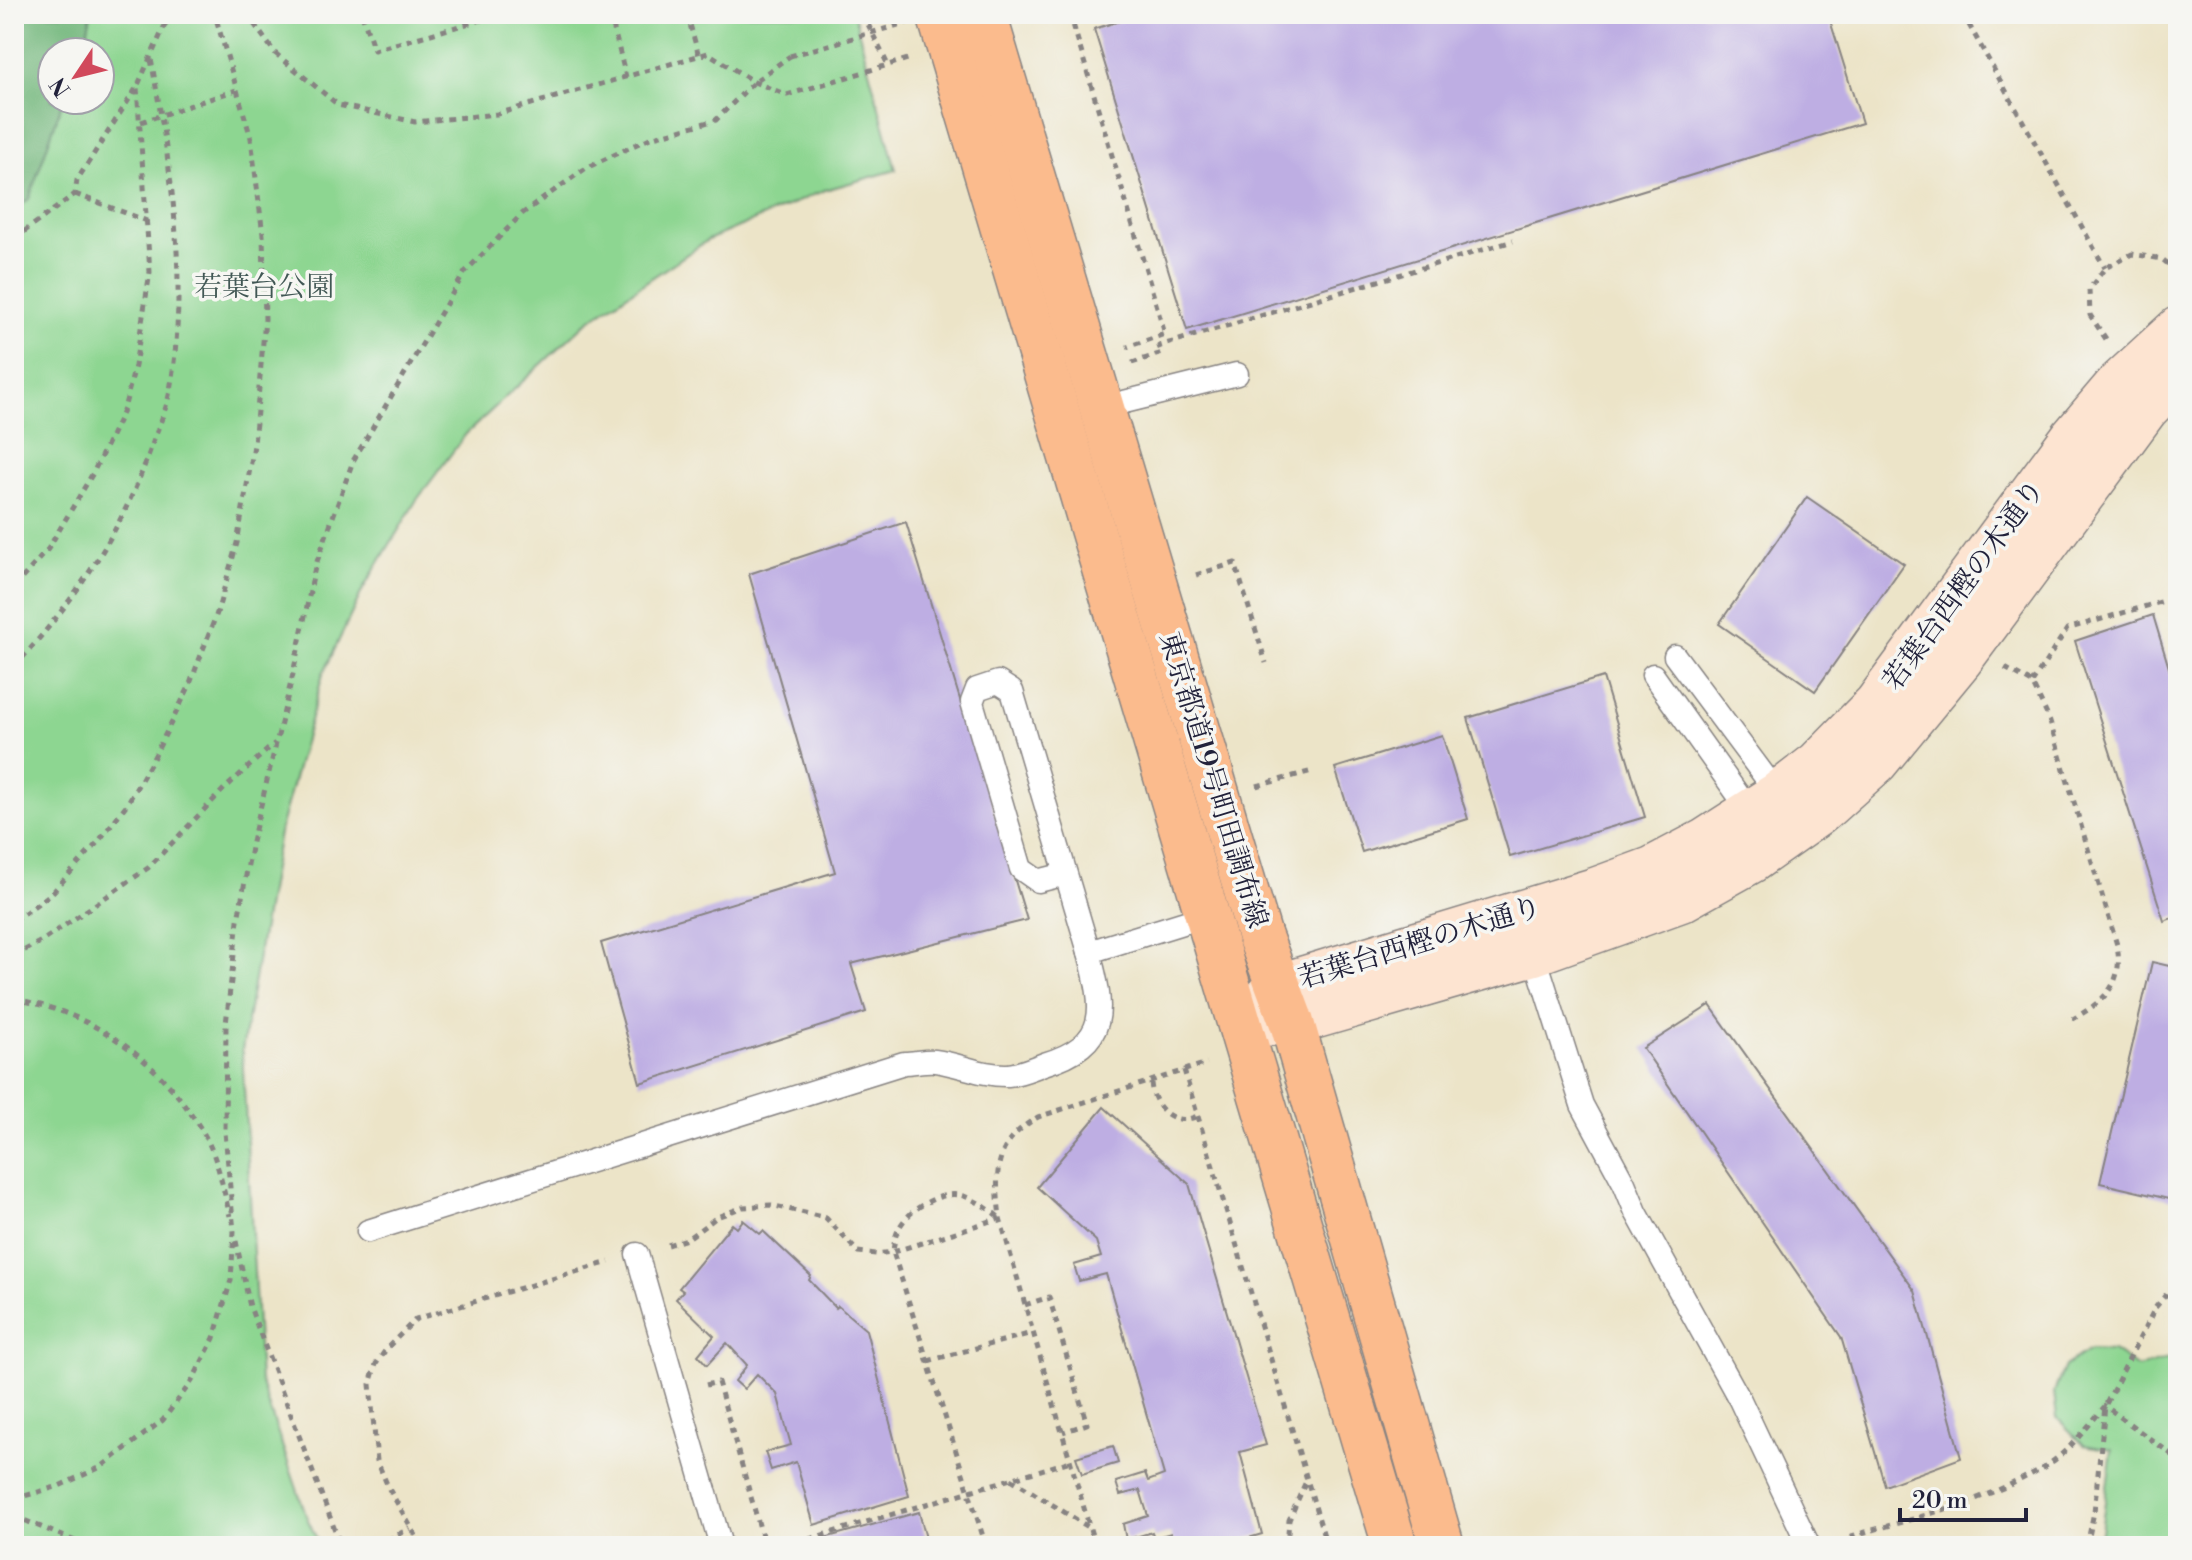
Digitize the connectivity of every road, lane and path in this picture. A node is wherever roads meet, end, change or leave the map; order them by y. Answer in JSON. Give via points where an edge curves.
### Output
{"nodes":[{"id":1,"x":170,"y":14,"type":"edge"},
{"id":2,"x":206,"y":14,"type":"edge"},
{"id":3,"x":228,"y":14,"type":"edge"},
{"id":4,"x":247,"y":14,"type":"edge"},
{"id":5,"x":362,"y":14,"type":"edge"},
{"id":6,"x":502,"y":14,"type":"edge"},
{"id":7,"x":610,"y":14,"type":"edge"},
{"id":8,"x":687,"y":14,"type":"edge"},
{"id":9,"x":863,"y":14,"type":"edge"},
{"id":10,"x":938,"y":14,"type":"edge"},
{"id":11,"x":984,"y":14,"type":"edge"},
{"id":12,"x":1070,"y":14,"type":"edge"},
{"id":13,"x":1963,"y":14,"type":"edge"},
{"id":14,"x":215,"y":15,"type":"edge"},
{"id":15,"x":699,"y":56,"type":"junction"},
{"id":16,"x":909,"y":58,"type":"dead end"},
{"id":17,"x":151,"y":59,"type":"junction"},
{"id":18,"x":888,"y":65,"type":"junction"},
{"id":19,"x":626,"y":77,"type":"junction"},
{"id":20,"x":754,"y":82,"type":"junction"},
{"id":21,"x":137,"y":87,"type":"junction"},
{"id":22,"x":236,"y":90,"type":"junction"},
{"id":23,"x":161,"y":114,"type":"junction"},
{"id":24,"x":141,"y":122,"type":"junction"},
{"id":25,"x":75,"y":194,"type":"junction"},
{"id":26,"x":147,"y":221,"type":"junction"},
{"id":27,"x":14,"y":239,"type":"edge"},
{"id":28,"x":1513,"y":241,"type":"dead end"},
{"id":29,"x":2105,"y":268,"type":"junction"},
{"id":30,"x":2178,"y":272,"type":"edge"},
{"id":31,"x":2178,"y":329,"type":"edge"},
{"id":32,"x":2111,"y":347,"type":"dead end"},
{"id":33,"x":1122,"y":349,"type":"dead end"},
{"id":34,"x":1127,"y":364,"type":"dead end"},
{"id":35,"x":1237,"y":374,"type":"dead end"},
{"id":36,"x":2178,"y":377,"type":"edge"},
{"id":37,"x":1100,"y":408,"type":"junction"},
{"id":38,"x":1192,"y":576,"type":"dead end"},
{"id":39,"x":14,"y":587,"type":"edge"},
{"id":40,"x":2178,"y":597,"type":"edge"},
{"id":41,"x":1675,"y":656,"type":"dead end"},
{"id":42,"x":1266,"y":663,"type":"dead end"},
{"id":43,"x":2001,"y":665,"type":"dead end"},
{"id":44,"x":14,"y":667,"type":"edge"},
{"id":45,"x":1653,"y":675,"type":"dead end"},
{"id":46,"x":2032,"y":683,"type":"junction"},
{"id":47,"x":277,"y":741,"type":"junction"},
{"id":48,"x":1312,"y":771,"type":"dead end"},
{"id":49,"x":1252,"y":787,"type":"dead end"},
{"id":50,"x":1765,"y":803,"type":"junction"},
{"id":51,"x":1066,"y":874,"type":"junction"},
{"id":52,"x":1208,"y":915,"type":"junction"},
{"id":53,"x":14,"y":921,"type":"edge"},
{"id":54,"x":1089,"y":952,"type":"junction"},
{"id":55,"x":1534,"y":953,"type":"junction"},
{"id":56,"x":14,"y":956,"type":"edge"},
{"id":57,"x":14,"y":999,"type":"edge"},
{"id":58,"x":1285,"y":1004,"type":"junction"},
{"id":59,"x":2073,"y":1019,"type":"dead end"},
{"id":60,"x":1240,"y":1024,"type":"junction"},
{"id":61,"x":1212,"y":1061,"type":"dead end"},
{"id":62,"x":1184,"y":1070,"type":"junction"},
{"id":63,"x":1151,"y":1082,"type":"junction"},
{"id":64,"x":1199,"y":1115,"type":"junction"},
{"id":65,"x":1000,"y":1218,"type":"junction"},
{"id":66,"x":368,"y":1231,"type":"dead end"},
{"id":67,"x":234,"y":1232,"type":"junction"},
{"id":68,"x":893,"y":1252,"type":"junction"},
{"id":69,"x":637,"y":1254,"type":"junction"},
{"id":70,"x":2178,"y":1280,"type":"edge"},
{"id":71,"x":1025,"y":1305,"type":"junction"},
{"id":72,"x":1032,"y":1333,"type":"junction"},
{"id":73,"x":928,"y":1361,"type":"junction"},
{"id":74,"x":677,"y":1394,"type":"junction"},
{"id":75,"x":2105,"y":1406,"type":"junction"},
{"id":76,"x":1063,"y":1432,"type":"junction"},
{"id":77,"x":2178,"y":1459,"type":"edge"},
{"id":78,"x":1071,"y":1461,"type":"junction"},
{"id":79,"x":1307,"y":1478,"type":"junction"},
{"id":80,"x":1011,"y":1479,"type":"junction"},
{"id":81,"x":969,"y":1491,"type":"junction"},
{"id":82,"x":14,"y":1499,"type":"edge"},
{"id":83,"x":14,"y":1516,"type":"edge"},
{"id":84,"x":410,"y":1528,"type":"junction"},
{"id":85,"x":1090,"y":1528,"type":"junction"},
{"id":86,"x":87,"y":1546,"type":"edge"},
{"id":87,"x":341,"y":1546,"type":"edge"},
{"id":88,"x":377,"y":1546,"type":"edge"},
{"id":89,"x":422,"y":1546,"type":"edge"},
{"id":90,"x":721,"y":1546,"type":"edge"},
{"id":91,"x":765,"y":1546,"type":"edge"},
{"id":92,"x":786,"y":1546,"type":"edge"},
{"id":93,"x":986,"y":1546,"type":"edge"},
{"id":94,"x":1095,"y":1546,"type":"edge"},
{"id":95,"x":1287,"y":1546,"type":"edge"},
{"id":96,"x":1327,"y":1546,"type":"edge"},
{"id":97,"x":1395,"y":1546,"type":"edge"},
{"id":98,"x":1442,"y":1546,"type":"edge"},
{"id":99,"x":1809,"y":1546,"type":"edge"},
{"id":100,"x":1843,"y":1546,"type":"edge"},
{"id":101,"x":2087,"y":1546,"type":"edge"}],
"edges":[{"from":1,"to":17,"type":"path"},
{"from":2,"to":14,"type":"path"},
{"from":3,"to":14,"type":"path"},
{"from":4,"to":19,"type":"path","via":[[275,53],[338,105],[415,122],[497,114]]},
{"from":5,"to":6,"type":"path","via":[[374,50]]},
{"from":7,"to":19,"type":"path"},
{"from":8,"to":15,"type":"path"},
{"from":9,"to":18,"type":"path"},
{"from":10,"to":20,"type":"path","bridge":true,"via":[[790,56]]},
{"from":10,"to":52,"type":"main road","name":"東京都道19号町田調布線"},
{"from":11,"to":37,"type":"main road","name":"東京都道19号町田調布線"},
{"from":12,"to":33,"type":"path","via":[[1165,334]]},
{"from":13,"to":29,"type":"path"},
{"from":14,"to":22,"type":"path"},
{"from":15,"to":19,"type":"path"},
{"from":15,"to":20,"type":"path","via":[[708,53]]},
{"from":16,"to":18,"type":"path"},
{"from":17,"to":21,"type":"path"},
{"from":17,"to":23,"type":"path"},
{"from":18,"to":20,"type":"path","via":[[787,95]]},
{"from":20,"to":47,"type":"path","via":[[716,120],[650,138],[586,168],[523,213],[465,272],[353,461],[315,567]]},
{"from":21,"to":24,"type":"path"},
{"from":21,"to":25,"type":"path","via":[[77,180]]},
{"from":22,"to":23,"type":"path"},
{"from":22,"to":53,"type":"path","via":[[251,138],[263,235],[265,319],[254,445],[237,543],[188,689],[127,804],[52,893]]},
{"from":23,"to":24,"type":"path"},
{"from":23,"to":44,"type":"path","via":[[180,281],[170,394],[114,535],[55,622]]},
{"from":24,"to":26,"type":"path"},
{"from":25,"to":26,"type":"path"},
{"from":25,"to":27,"type":"path"},
{"from":26,"to":39,"type":"path","via":[[150,272],[124,409],[48,549]]},
{"from":28,"to":34,"type":"path","via":[[1159,346],[1162,353]]},
{"from":29,"to":30,"type":"path","via":[[2132,254],[2162,259]]},
{"from":29,"to":32,"type":"path","via":[[2089,289],[2090,315]]},
{"from":31,"to":50,"type":"street","name":"若葉台西樫の木通り","via":[[2118,384],[2073,437],[1876,704],[1818,763]]},
{"from":35,"to":37,"type":"lane"},
{"from":36,"to":55,"type":"street","name":"若葉台西樫の木通り","via":[[2101,467],[1961,659],[1876,762],[1819,813],[1751,861],[1681,900]]},
{"from":37,"to":58,"type":"main road","name":"東京都道19号町田調布線","via":[[1260,937]]},
{"from":38,"to":42,"type":"path","via":[[1235,563]]},
{"from":40,"to":46,"type":"path","via":[[2067,629]]},
{"from":41,"to":50,"type":"lane"},
{"from":43,"to":46,"type":"path"},
{"from":45,"to":50,"type":"lane"},
{"from":46,"to":59,"type":"path","via":[[2049,719],[2120,961],[2108,994]]},
{"from":47,"to":56,"type":"path","via":[[148,868]]},
{"from":47,"to":67,"type":"path","via":[[249,858],[226,1024],[225,1132]]},
{"from":48,"to":49,"type":"path"},
{"from":50,"to":58,"type":"street","name":"若葉台西樫の木通り","via":[[1652,869]]},
{"from":51,"to":51,"type":"lane","via":[[1012,691],[998,682],[977,689],[972,702],[1021,869],[1038,881]]},
{"from":51,"to":54,"type":"lane"},
{"from":52,"to":54,"type":"lane"},
{"from":52,"to":60,"type":"main road","name":"東京都道19号町田調布線"},
{"from":54,"to":66,"type":"lane","via":[[1100,993],[1099,1020],[1085,1044],[1069,1057],[1010,1075],[933,1061],[904,1063]]},
{"from":55,"to":58,"type":"street","name":"若葉台西樫の木通り"},
{"from":55,"to":99,"type":"lane","via":[[1582,1105],[1740,1400]]},
{"from":57,"to":67,"type":"path","via":[[72,1014],[112,1035],[159,1074],[205,1135]]},
{"from":58,"to":60,"type":"street","name":"若葉台西樫の木通り"},
{"from":58,"to":98,"type":"main road","name":"東京都道19号町田調布線"},
{"from":60,"to":97,"type":"main road","name":"東京都道19号町田調布線"},
{"from":61,"to":62,"type":"path"},
{"from":62,"to":63,"type":"path"},
{"from":62,"to":64,"type":"path"},
{"from":63,"to":64,"type":"path","via":[[1156,1102],[1168,1116],[1183,1120]]},
{"from":63,"to":65,"type":"path","via":[[1020,1127],[998,1165]]},
{"from":64,"to":79,"type":"path"},
{"from":65,"to":68,"type":"path"},
{"from":65,"to":68,"type":"path","via":[[979,1202],[943,1196],[903,1222]]},
{"from":65,"to":71,"type":"path"},
{"from":67,"to":82,"type":"path","via":[[231,1280],[214,1338],[192,1381],[163,1420],[101,1467]]},
{"from":67,"to":87,"type":"path","via":[[250,1307]]},
{"from":68,"to":69,"type":"path","via":[[858,1252],[826,1218],[771,1205],[743,1207],[717,1217],[687,1239]]},
{"from":68,"to":73,"type":"path"},
{"from":69,"to":74,"type":"lane"},
{"from":69,"to":84,"type":"path","via":[[416,1319],[387,1348],[370,1384],[377,1461]]},
{"from":70,"to":75,"type":"path","via":[[2155,1308]]},
{"from":71,"to":72,"type":"path"},
{"from":71,"to":76,"type":"path","via":[[1049,1297],[1087,1424]]},
{"from":72,"to":73,"type":"path"},
{"from":72,"to":76,"type":"path"},
{"from":73,"to":81,"type":"path"},
{"from":74,"to":90,"type":"lane"},
{"from":74,"to":91,"type":"path","via":[[718,1382]]},
{"from":75,"to":77,"type":"path"},
{"from":75,"to":100,"type":"path","via":[[2045,1467],[1973,1500],[1844,1538]]},
{"from":75,"to":101,"type":"path"},
{"from":76,"to":78,"type":"path"},
{"from":78,"to":80,"type":"path"},
{"from":78,"to":85,"type":"path"},
{"from":79,"to":95,"type":"path","via":[[1289,1520]]},
{"from":79,"to":96,"type":"path"},
{"from":80,"to":81,"type":"path"},
{"from":80,"to":85,"type":"path"},
{"from":81,"to":92,"type":"path"},
{"from":81,"to":93,"type":"path"},
{"from":83,"to":86,"type":"path"},
{"from":84,"to":88,"type":"path"},
{"from":84,"to":89,"type":"path"},
{"from":85,"to":94,"type":"path"}]}
